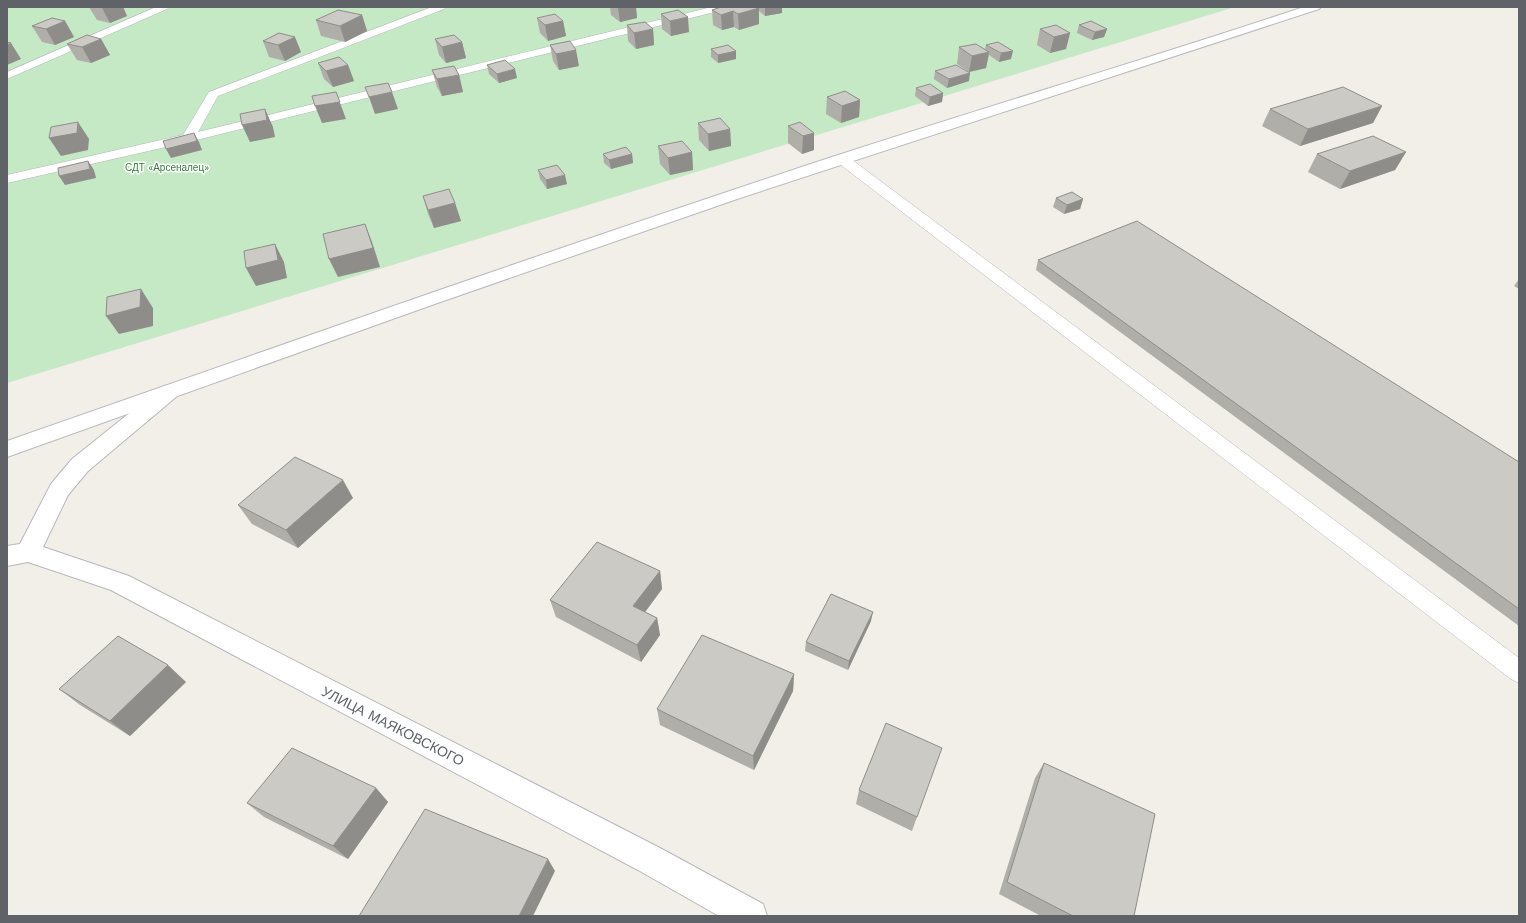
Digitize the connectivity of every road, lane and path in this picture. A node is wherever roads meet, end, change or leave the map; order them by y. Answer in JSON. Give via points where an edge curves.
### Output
{"nodes":[{"id":1,"x":164,"y":7,"type":"edge"},
{"id":2,"x":441,"y":7,"type":"edge"},
{"id":3,"x":724,"y":7,"type":"edge"},
{"id":4,"x":1314,"y":7,"type":"edge"},
{"id":5,"x":7,"y":76,"type":"edge"},
{"id":6,"x":188,"y":138,"type":"junction"},
{"id":7,"x":842,"y":159,"type":"junction"},
{"id":8,"x":7,"y":179,"type":"edge"},
{"id":9,"x":169,"y":392,"type":"junction"},
{"id":10,"x":7,"y":449,"type":"edge"},
{"id":11,"x":18,"y":554,"type":"edge"},
{"id":12,"x":1519,"y":672,"type":"edge"},
{"id":13,"x":751,"y":916,"type":"edge"}],
"edges":[{"from":1,"to":5,"type":"lane"},
{"from":2,"to":6,"type":"lane","via":[[213,94]]},
{"from":3,"to":6,"type":"lane"},
{"from":4,"to":7,"type":"street"},
{"from":6,"to":8,"type":"lane"},
{"from":7,"to":9,"type":"street"},
{"from":7,"to":12,"type":"lane"},
{"from":9,"to":10,"type":"street"},
{"from":9,"to":11,"type":"street","name":"УЛИЦА МАЯКОВСКОГО","via":[[80,465],[59,490]]},
{"from":11,"to":13,"type":"street","name":"УЛИЦА МАЯКОВСКОГО","via":[[120,583],[649,859]]}]}
